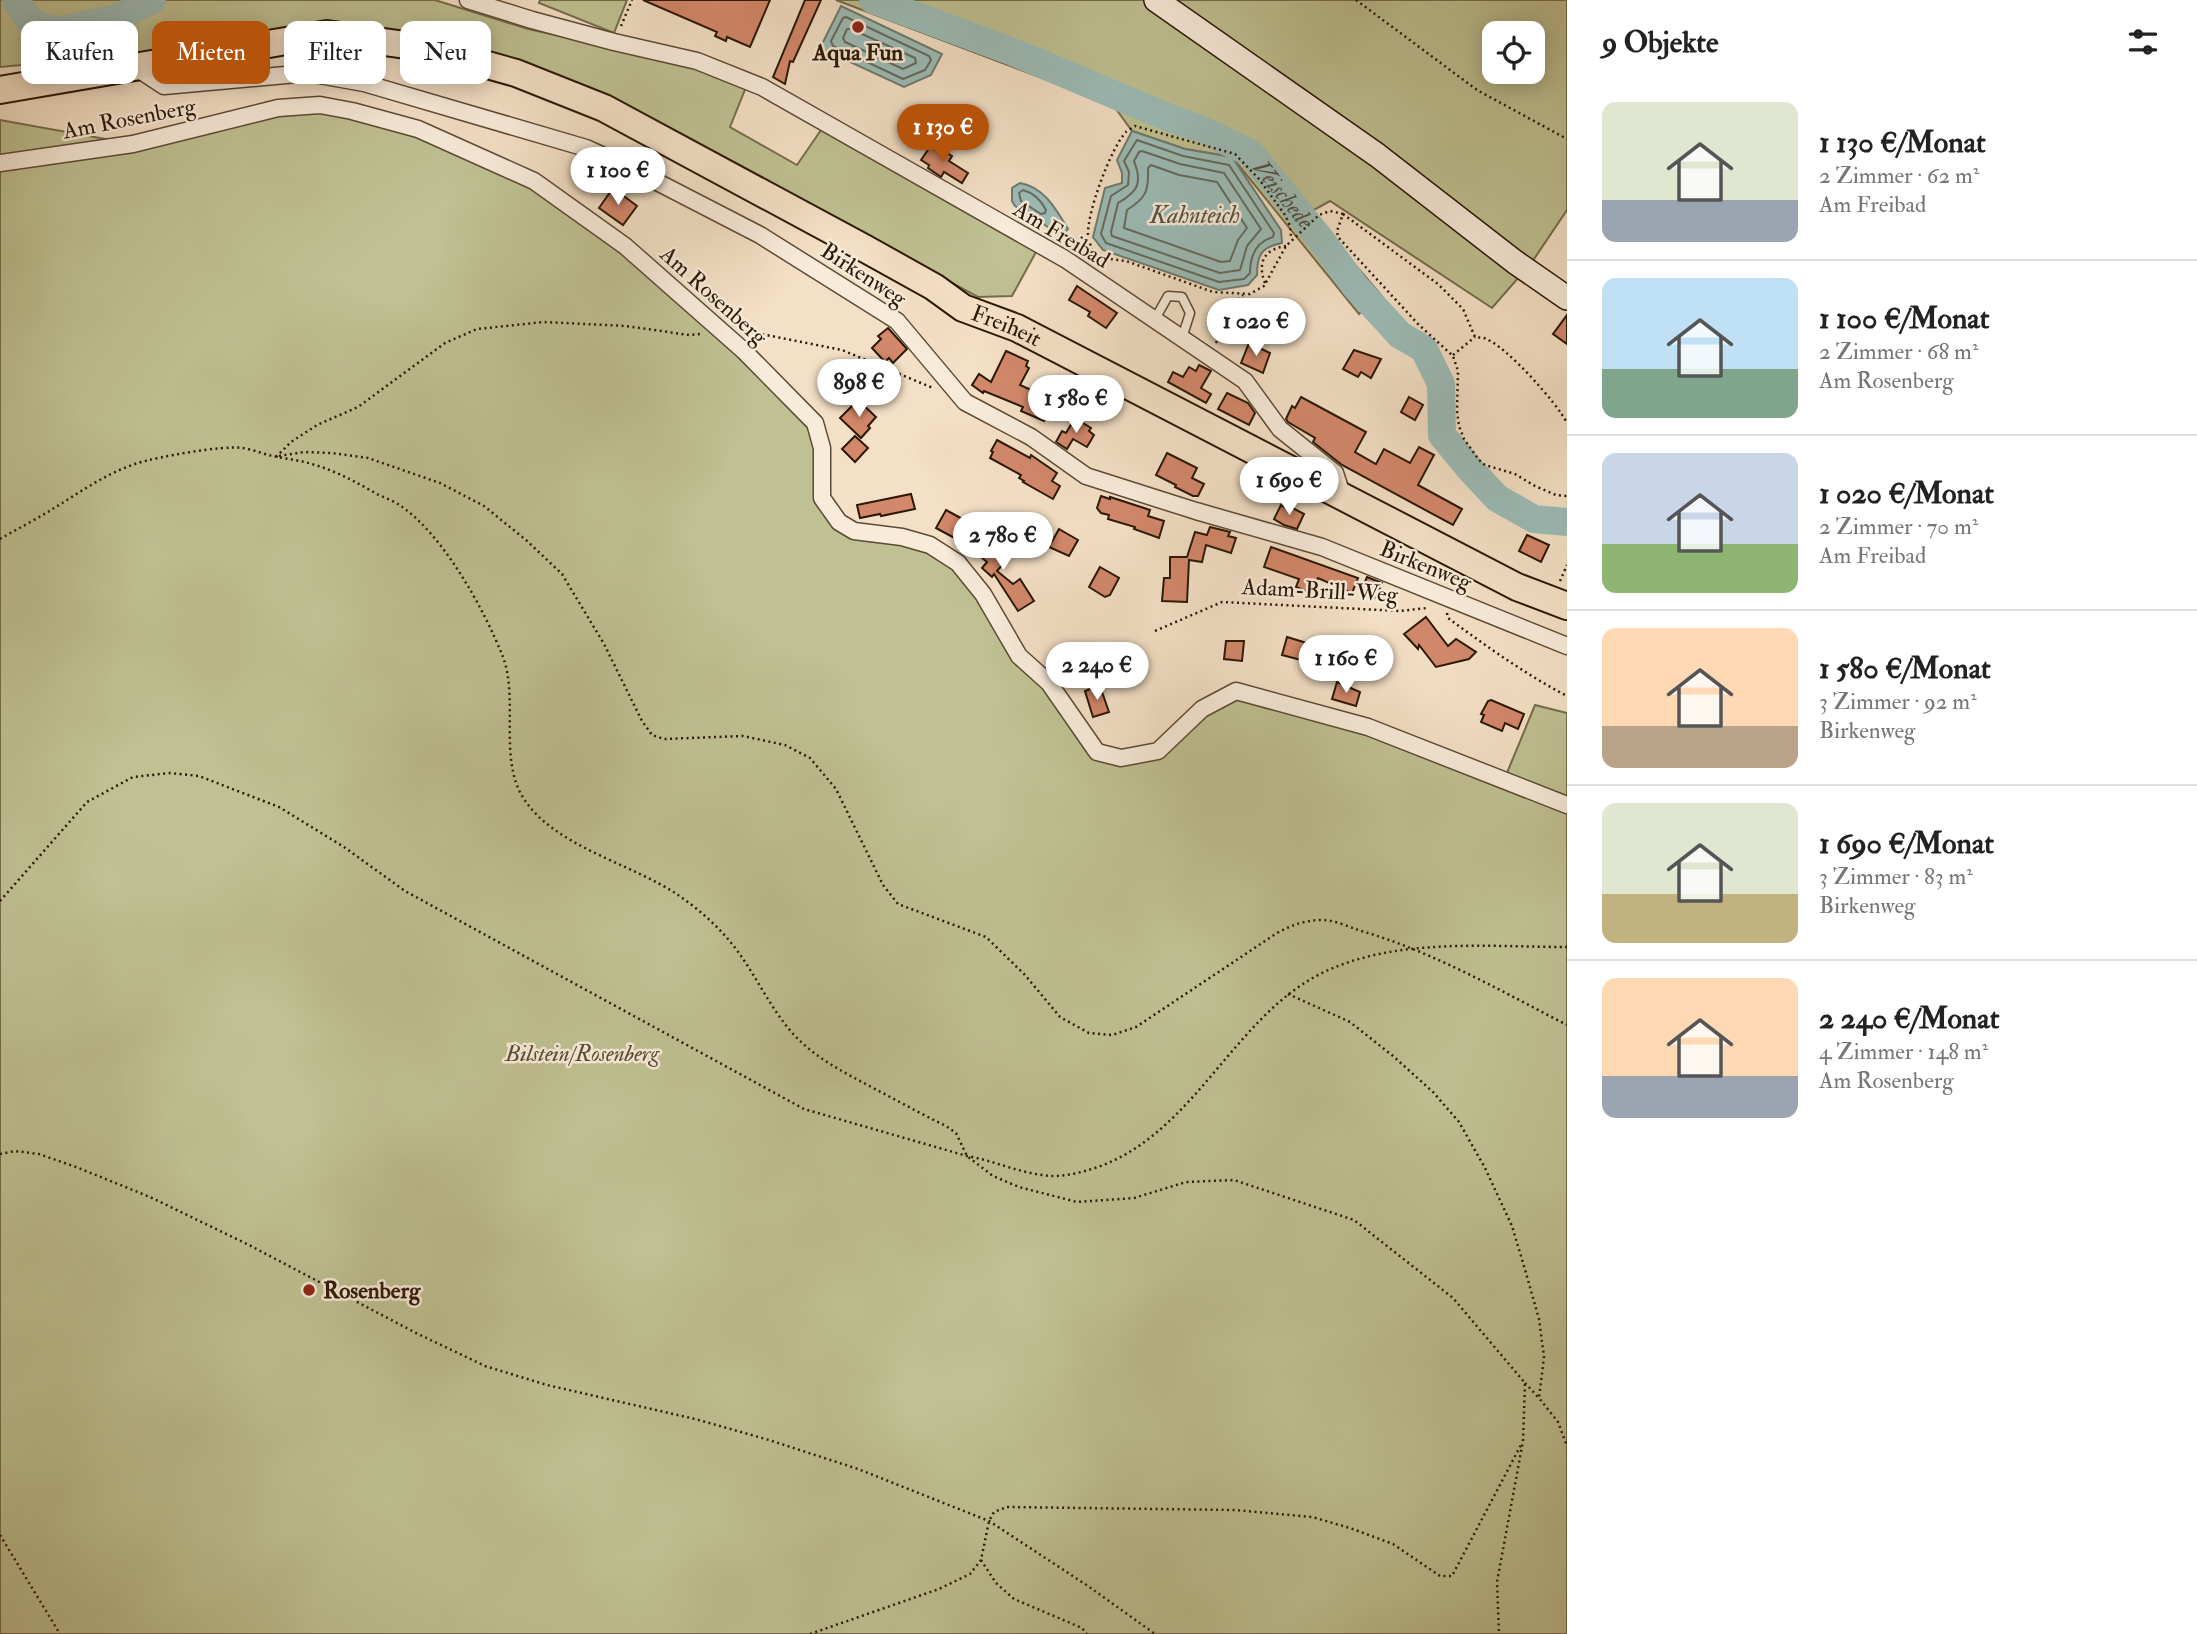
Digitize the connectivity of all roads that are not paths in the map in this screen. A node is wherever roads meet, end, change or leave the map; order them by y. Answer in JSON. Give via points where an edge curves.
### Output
{"nodes":[{"id":1,"x":468,"y":0,"type":"edge"},
{"id":2,"x":1156,"y":0,"type":"edge"},
{"id":3,"x":138,"y":66,"type":"edge"},
{"id":4,"x":138,"y":69,"type":"edge"},
{"id":5,"x":35,"y":84,"type":"edge"},
{"id":6,"x":0,"y":90,"type":"edge"},
{"id":7,"x":0,"y":163,"type":"edge"},
{"id":8,"x":1567,"y":298,"type":"edge"},
{"id":9,"x":1155,"y":320,"type":"junction"},
{"id":10,"x":1182,"y":338,"type":"junction"},
{"id":11,"x":1343,"y":498,"type":"junction"},
{"id":12,"x":1567,"y":606,"type":"edge"},
{"id":13,"x":1567,"y":646,"type":"edge"},
{"id":14,"x":1567,"y":805,"type":"edge"}],
"edges":[{"from":1,"to":9,"type":"street","name":"Am Freibad","via":[[697,61],[762,88],[1065,259]]},
{"from":2,"to":8,"type":"main road","via":[[1377,155]]},
{"from":3,"to":11,"type":"main road","name":"Freiheit","via":[[327,34],[427,48],[516,74],[604,108],[934,286],[963,308],[1029,334]]},
{"from":4,"to":13,"type":"street","name":"Birkenweg","via":[[164,86],[308,73],[364,83],[586,148],[760,235],[897,321],[965,402],[1031,437],[1086,476],[1322,547]]},
{"from":5,"to":6,"type":"main road","name":"Freiheit"},
{"from":7,"to":14,"type":"street","name":"Am Rosenberg","via":[[133,144],[278,108],[320,105],[418,129],[534,181],[625,246],[744,351],[815,423],[822,448],[822,498],[839,522],[854,531],[930,545],[958,563],[983,594],[1019,656],[1049,683],[1097,752],[1121,758],[1158,751],[1202,709],[1236,691],[1368,727]]},
{"from":9,"to":10,"type":"street","name":"Am Freibad"},
{"from":9,"to":10,"type":"lane","via":[[1168,296],[1182,297],[1189,313]]},
{"from":10,"to":11,"type":"street","name":"Am Freibad","via":[[1245,381],[1280,429],[1335,473]]},
{"from":11,"to":12,"type":"main road","name":"Freiheit","via":[[1517,587]]}]}
